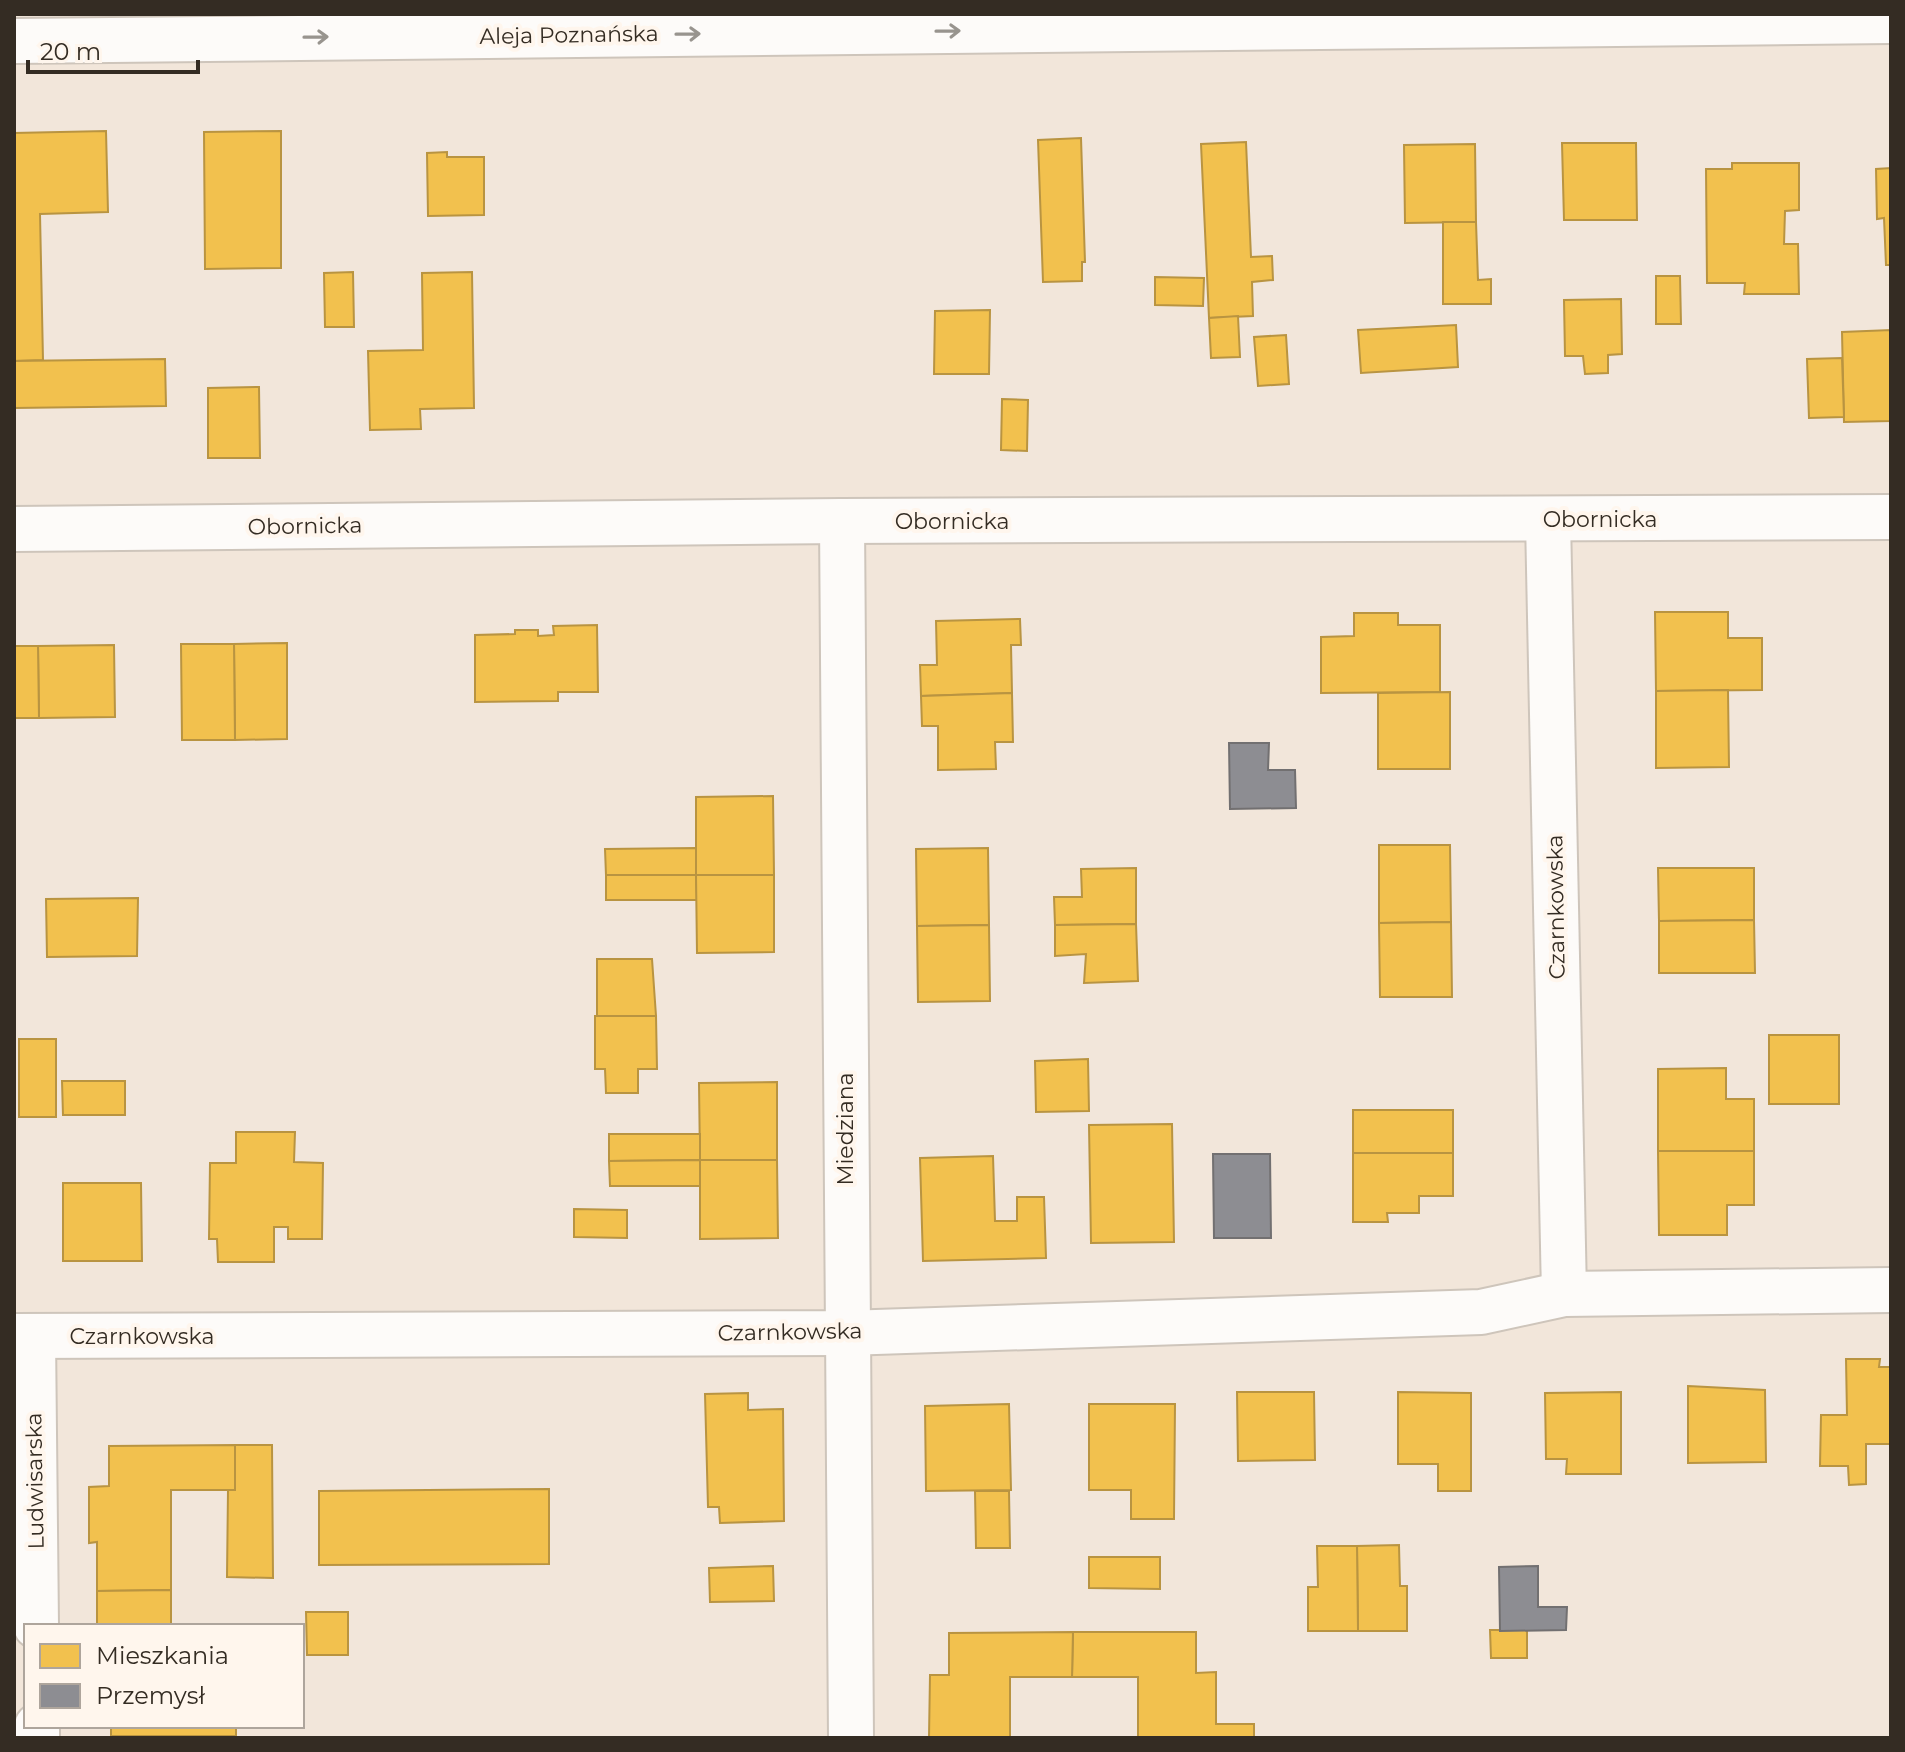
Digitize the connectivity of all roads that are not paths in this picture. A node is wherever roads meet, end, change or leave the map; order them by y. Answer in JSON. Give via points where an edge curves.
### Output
{"nodes":[{"id":1,"x":1891,"y":21,"type":"edge"},
{"id":2,"x":14,"y":41,"type":"edge"},
{"id":3,"x":1891,"y":517,"type":"edge"},
{"id":4,"x":1548,"y":520,"type":"junction"},
{"id":5,"x":842,"y":521,"type":"junction"},
{"id":6,"x":14,"y":529,"type":"edge"},
{"id":7,"x":1891,"y":1290,"type":"edge"},
{"id":8,"x":1564,"y":1294,"type":"junction"},
{"id":9,"x":846,"y":1333,"type":"junction"},
{"id":10,"x":24,"y":1336,"type":"edge"},
{"id":11,"x":36,"y":1624,"type":"edge"},
{"id":12,"x":851,"y":1738,"type":"edge"}],
"edges":[{"from":2,"to":1,"type":"street","name":"Aleja Poznańska","one_way":true},
{"from":3,"to":4,"type":"street","name":"Obornicka"},
{"from":4,"to":5,"type":"street","name":"Obornicka"},
{"from":4,"to":8,"type":"street","name":"Czarnkowska"},
{"from":5,"to":6,"type":"street","name":"Obornicka"},
{"from":5,"to":9,"type":"street","name":"Miedziana"},
{"from":7,"to":8,"type":"street","name":"Czarnkowska"},
{"from":8,"to":9,"type":"street","name":"Czarnkowska","via":[[1481,1312]]},
{"from":9,"to":10,"type":"street","name":"Czarnkowska"},
{"from":9,"to":12,"type":"street","name":"Miedziana"},
{"from":10,"to":11,"type":"street","name":"Ludwisarska"}]}
